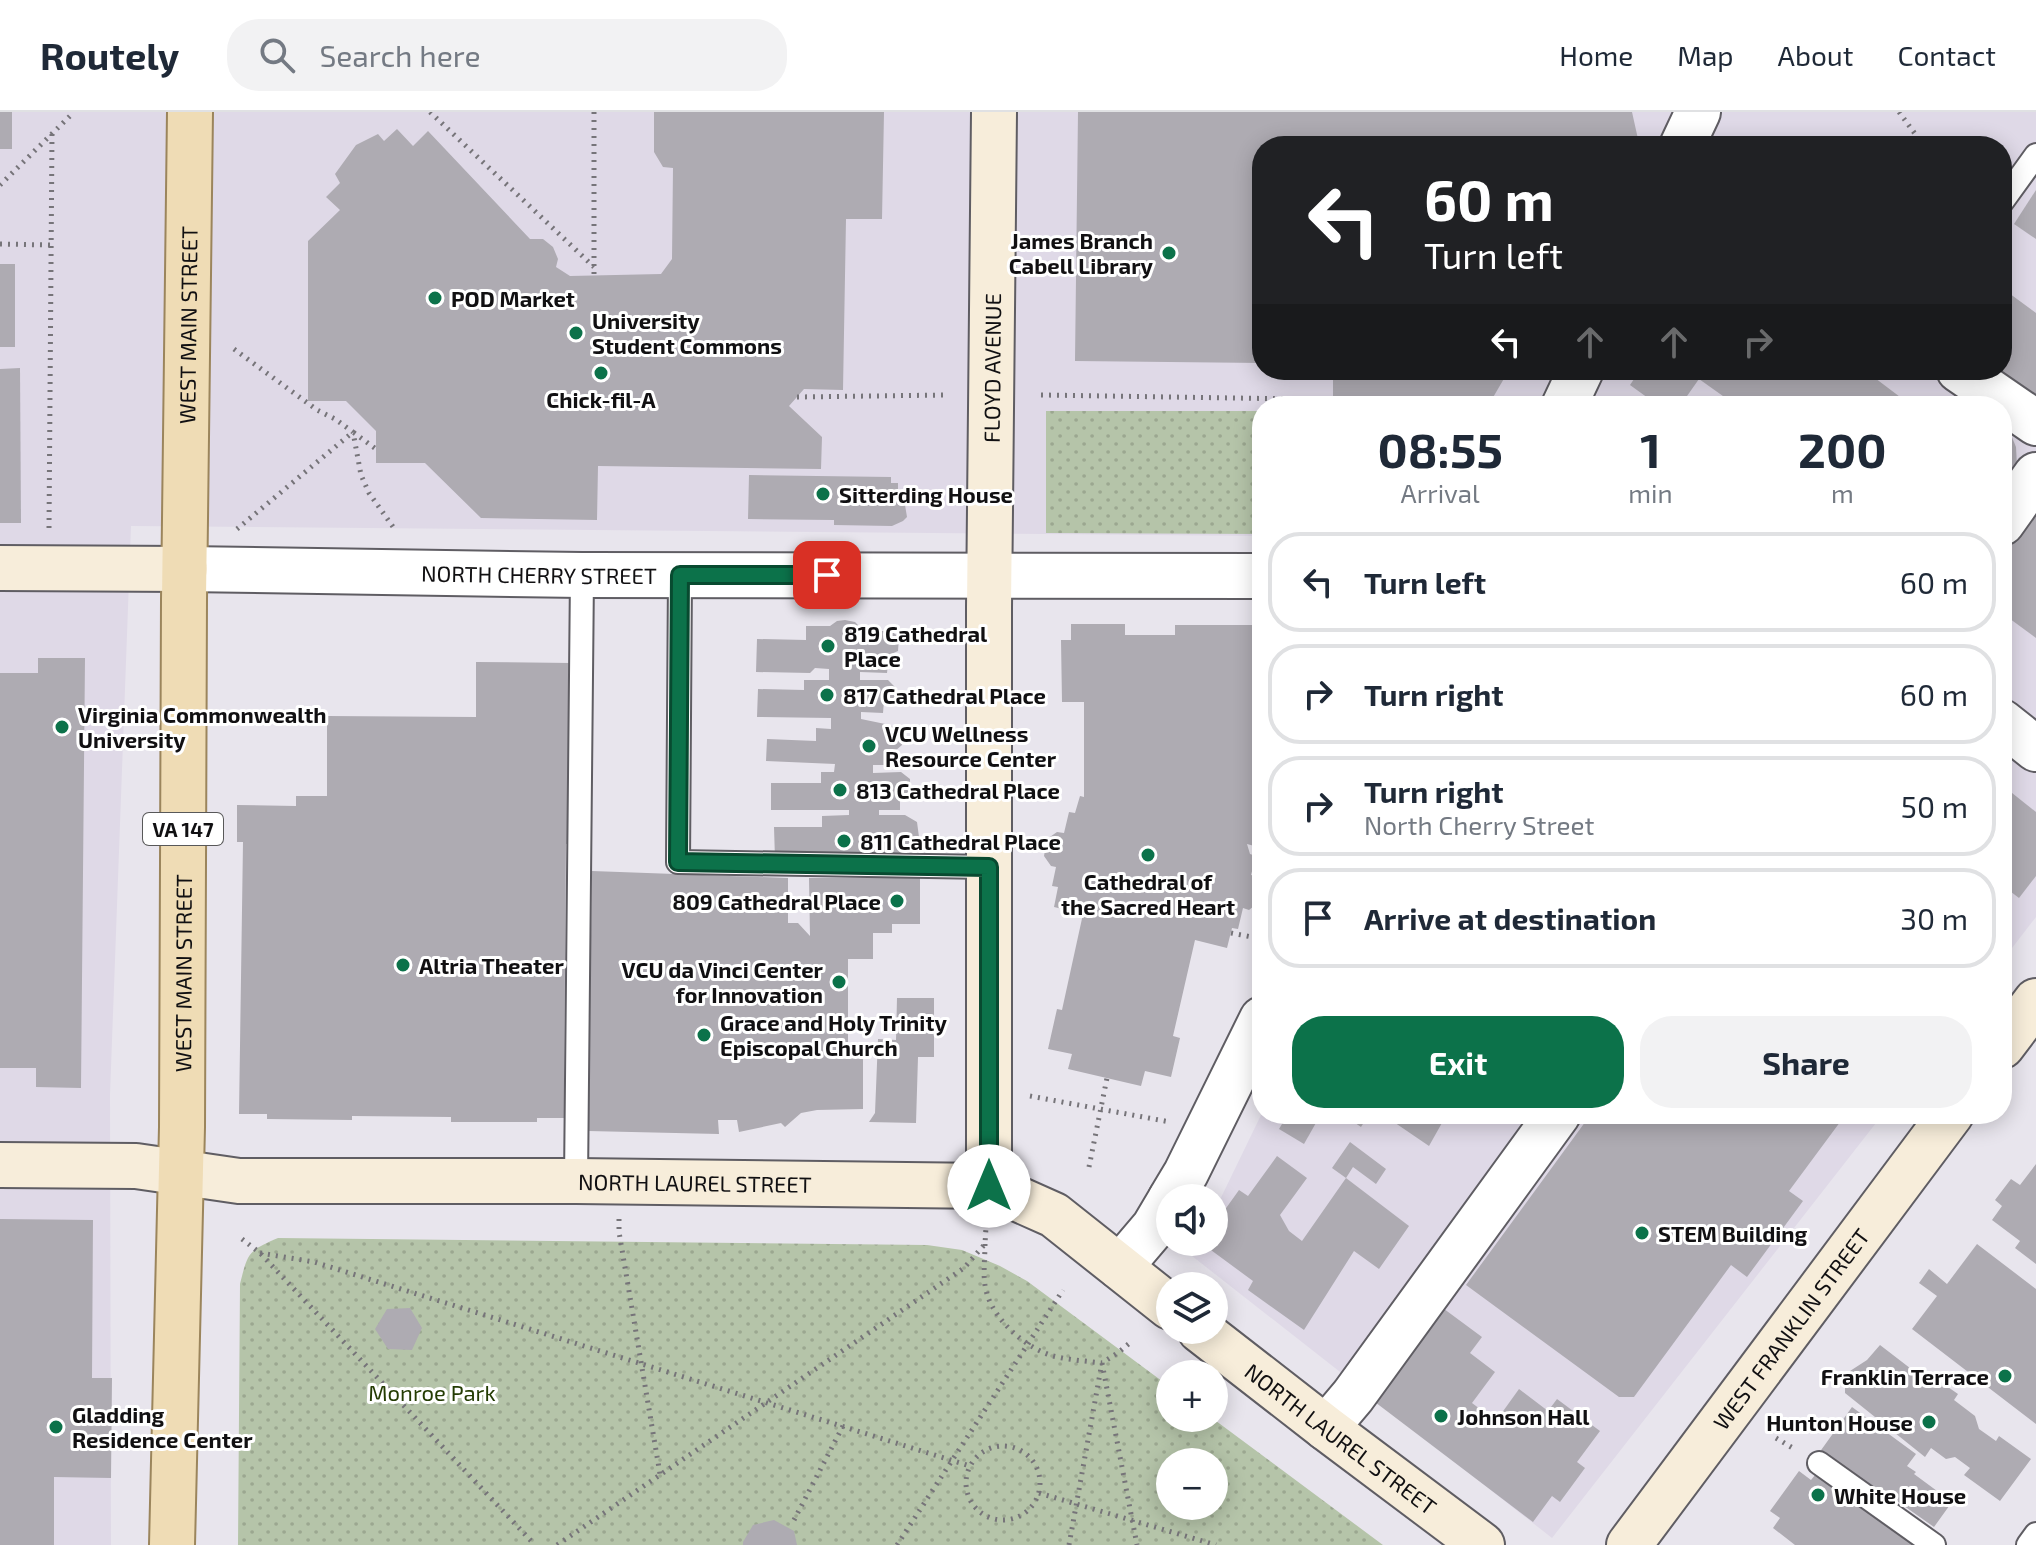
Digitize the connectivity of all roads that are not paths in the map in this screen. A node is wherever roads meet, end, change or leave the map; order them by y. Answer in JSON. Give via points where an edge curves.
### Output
{"nodes":[{"id":1,"x":190,"y":112,"type":"edge"},
{"id":2,"x":994,"y":112,"type":"edge"},
{"id":3,"x":1698,"y":112,"type":"edge"},
{"id":4,"x":1687,"y":136,"type":"edge"},
{"id":5,"x":2036,"y":155,"type":"edge"},
{"id":6,"x":2012,"y":188,"type":"edge"},
{"id":7,"x":1974,"y":380,"type":"edge"},
{"id":8,"x":1997,"y":396,"type":"edge"},
{"id":9,"x":2012,"y":406,"type":"edge"},
{"id":10,"x":2036,"y":423,"type":"edge"},
{"id":11,"x":2036,"y":475,"type":"edge"},
{"id":12,"x":2012,"y":509,"type":"edge"},
{"id":13,"x":0,"y":568,"type":"edge"},
{"id":14,"x":185,"y":569,"type":"junction"},
{"id":15,"x":990,"y":574,"type":"junction"},
{"id":16,"x":582,"y":575,"type":"junction"},
{"id":17,"x":680,"y":575,"type":"junction"},
{"id":18,"x":1252,"y":576,"type":"edge"},
{"id":19,"x":2012,"y":730,"type":"edge"},
{"id":20,"x":2036,"y":749,"type":"edge"},
{"id":21,"x":989,"y":867,"type":"junction"},
{"id":22,"x":2036,"y":1001,"type":"edge"},
{"id":23,"x":2012,"y":1033,"type":"edge"},
{"id":24,"x":1252,"y":1039,"type":"edge"},
{"id":25,"x":1551,"y":1124,"type":"edge"},
{"id":26,"x":1944,"y":1124,"type":"edge"},
{"id":27,"x":0,"y":1165,"type":"edge"},
{"id":28,"x":180,"y":1173,"type":"junction"},
{"id":29,"x":576,"y":1181,"type":"junction"},
{"id":30,"x":1180,"y":1184,"type":"edge"},
{"id":31,"x":989,"y":1186,"type":"junction"},
{"id":32,"x":1156,"y":1224,"type":"edge"},
{"id":33,"x":1120,"y":1267,"type":"junction"},
{"id":34,"x":1156,"y":1296,"type":"edge"},
{"id":35,"x":1218,"y":1344,"type":"edge"},
{"id":36,"x":1326,"y":1428,"type":"junction"},
{"id":37,"x":1819,"y":1463,"type":"dead end"},
{"id":38,"x":2036,"y":1534,"type":"edge"},
{"id":39,"x":172,"y":1545,"type":"edge"},
{"id":40,"x":1482,"y":1545,"type":"edge"},
{"id":41,"x":1629,"y":1545,"type":"edge"},
{"id":42,"x":1934,"y":1545,"type":"edge"},
{"id":43,"x":2028,"y":1545,"type":"edge"}],
"edges":[{"from":1,"to":14,"type":"main road","name":"WEST MAIN STREET","number":"VA 147"},
{"from":2,"to":15,"type":"street","name":"FLOYD AVENUE"},
{"from":3,"to":4,"type":"street"},
{"from":5,"to":6,"type":"lane"},
{"from":7,"to":8,"type":"street"},
{"from":9,"to":10,"type":"street"},
{"from":11,"to":12,"type":"street"},
{"from":13,"to":14,"type":"street"},
{"from":14,"to":16,"type":"street","name":"NORTH CHERRY STREET"},
{"from":14,"to":28,"type":"main road","name":"WEST MAIN STREET","number":"VA 147"},
{"from":15,"to":17,"type":"street","name":"NORTH CHERRY STREET"},
{"from":15,"to":18,"type":"street","name":"NORTH CHERRY STREET"},
{"from":15,"to":21,"type":"street","name":"FLOYD AVENUE"},
{"from":16,"to":17,"type":"street","name":"NORTH CHERRY STREET"},
{"from":16,"to":29,"type":"lane"},
{"from":17,"to":21,"type":"lane","via":[[678,862]]},
{"from":19,"to":20,"type":"street"},
{"from":21,"to":31,"type":"street","name":"FLOYD AVENUE"},
{"from":22,"to":23,"type":"street"},
{"from":24,"to":30,"type":"street"},
{"from":25,"to":36,"type":"street"},
{"from":26,"to":41,"type":"street","name":"WEST FRANKLIN STREET"},
{"from":27,"to":28,"type":"street","name":"NORTH LAUREL STREET","via":[[136,1166]]},
{"from":28,"to":29,"type":"street","name":"NORTH LAUREL STREET","via":[[239,1181]]},
{"from":28,"to":39,"type":"main road","name":"WEST MAIN STREET","number":"VA 147"},
{"from":29,"to":31,"type":"street","name":"NORTH LAUREL STREET"},
{"from":31,"to":33,"type":"street","name":"NORTH LAUREL STREET","via":[[1054,1215]]},
{"from":32,"to":33,"type":"street"},
{"from":33,"to":34,"type":"street","name":"NORTH LAUREL STREET"},
{"from":35,"to":36,"type":"street","name":"NORTH LAUREL STREET"},
{"from":36,"to":40,"type":"street","name":"NORTH LAUREL STREET"},
{"from":37,"to":42,"type":"lane"},
{"from":38,"to":43,"type":"lane"}]}
